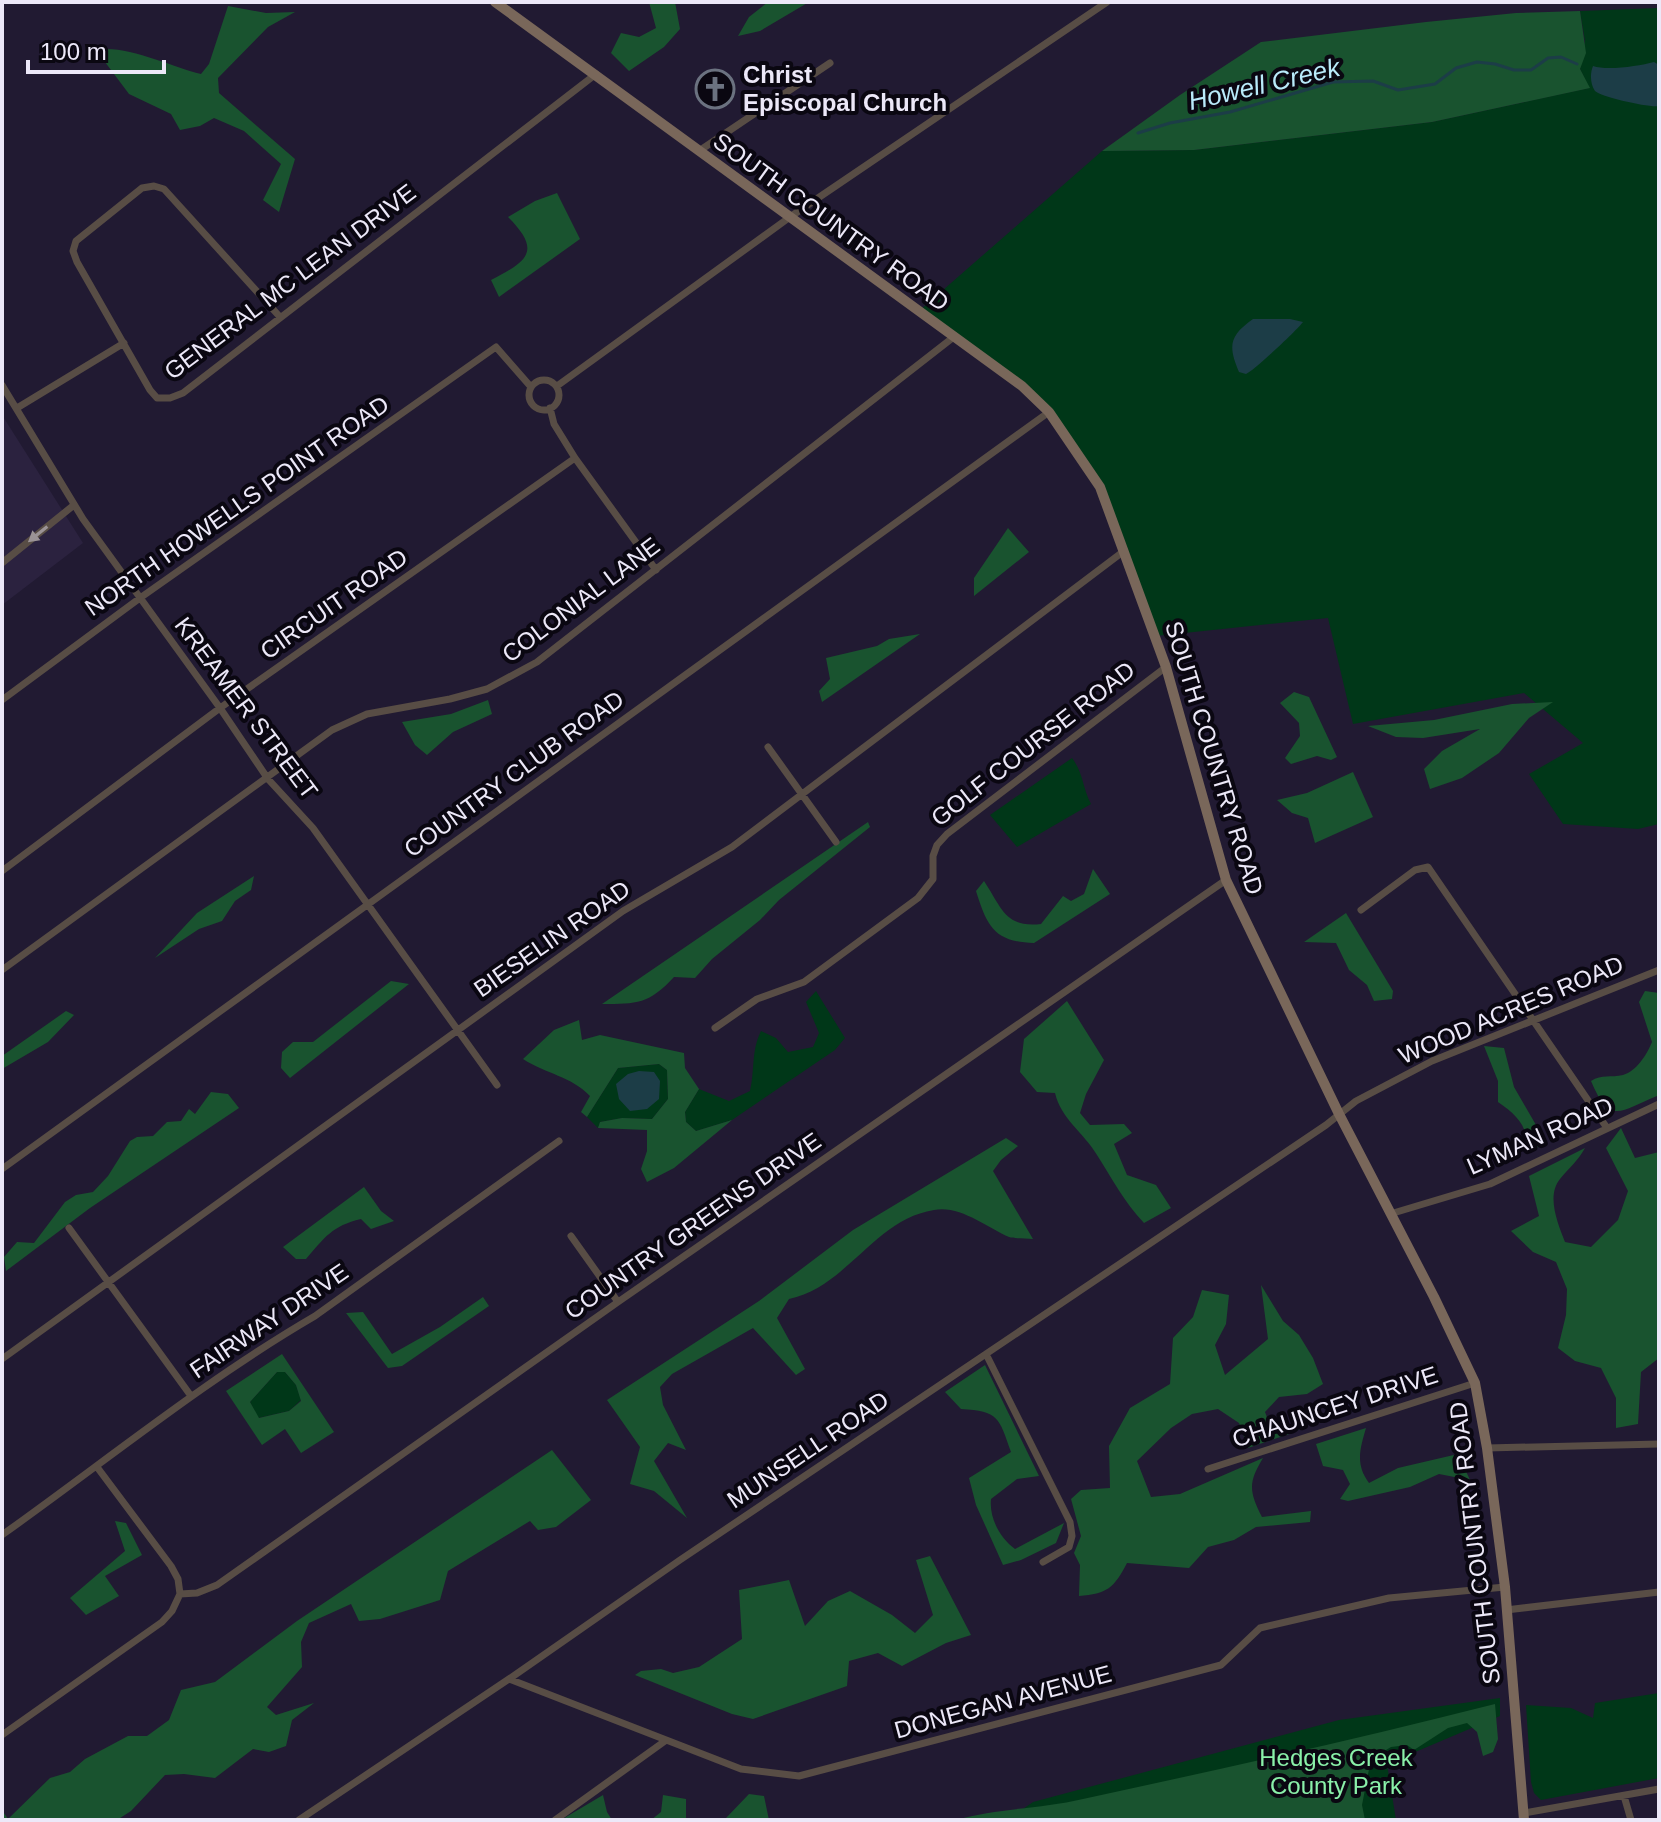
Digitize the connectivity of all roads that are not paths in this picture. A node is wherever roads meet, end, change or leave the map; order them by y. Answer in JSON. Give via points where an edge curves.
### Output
{"nodes":[{"id":1,"x":495,"y":2,"type":"edge"},
{"id":2,"x":1107,"y":2,"type":"edge"},
{"id":3,"x":830,"y":63,"type":"dead end"},
{"id":4,"x":596,"y":74,"type":"junction"},
{"id":5,"x":699,"y":151,"type":"junction"},
{"id":6,"x":790,"y":217,"type":"junction"},
{"id":7,"x":280,"y":317,"type":"junction"},
{"id":8,"x":955,"y":336,"type":"junction"},
{"id":9,"x":124,"y":343,"type":"junction"},
{"id":10,"x":2,"y":385,"type":"edge"},
{"id":11,"x":557,"y":386,"type":"junction"},
{"id":12,"x":531,"y":387,"type":"junction"},
{"id":13,"x":17,"y":408,"type":"junction"},
{"id":14,"x":550,"y":408,"type":"junction"},
{"id":15,"x":1049,"y":412,"type":"junction"},
{"id":16,"x":575,"y":458,"type":"junction"},
{"id":17,"x":74,"y":505,"type":"junction"},
{"id":18,"x":1124,"y":551,"type":"junction"},
{"id":19,"x":2,"y":563,"type":"edge"},
{"id":20,"x":656,"y":570,"type":"junction"},
{"id":21,"x":140,"y":598,"type":"junction"},
{"id":22,"x":1166,"y":667,"type":"junction"},
{"id":23,"x":2,"y":700,"type":"edge"},
{"id":24,"x":220,"y":708,"type":"junction"},
{"id":25,"x":768,"y":747,"type":"dead end"},
{"id":26,"x":268,"y":779,"type":"junction"},
{"id":27,"x":802,"y":795,"type":"junction"},
{"id":28,"x":836,"y":842,"type":"dead end"},
{"id":29,"x":2,"y":871,"type":"edge"},
{"id":30,"x":1226,"y":880,"type":"junction"},
{"id":31,"x":368,"y":905,"type":"junction"},
{"id":32,"x":1361,"y":910,"type":"dead end"},
{"id":33,"x":2,"y":970,"type":"edge"},
{"id":34,"x":1659,"y":970,"type":"edge"},
{"id":35,"x":1535,"y":1021,"type":"junction"},
{"id":36,"x":715,"y":1028,"type":"dead end"},
{"id":37,"x":458,"y":1030,"type":"junction"},
{"id":38,"x":497,"y":1085,"type":"dead end"},
{"id":39,"x":1659,"y":1104,"type":"edge"},
{"id":40,"x":1339,"y":1114,"type":"junction"},
{"id":41,"x":1607,"y":1128,"type":"junction"},
{"id":42,"x":559,"y":1141,"type":"dead end"},
{"id":43,"x":2,"y":1169,"type":"edge"},
{"id":44,"x":1390,"y":1214,"type":"junction"},
{"id":45,"x":69,"y":1228,"type":"dead end"},
{"id":46,"x":571,"y":1236,"type":"dead end"},
{"id":47,"x":109,"y":1282,"type":"junction"},
{"id":48,"x":618,"y":1302,"type":"junction"},
{"id":49,"x":986,"y":1354,"type":"junction"},
{"id":50,"x":2,"y":1359,"type":"edge"},
{"id":51,"x":1475,"y":1383,"type":"junction"},
{"id":52,"x":191,"y":1396,"type":"junction"},
{"id":53,"x":1659,"y":1444,"type":"edge"},
{"id":54,"x":1487,"y":1448,"type":"junction"},
{"id":55,"x":97,"y":1467,"type":"junction"},
{"id":56,"x":1208,"y":1469,"type":"dead end"},
{"id":57,"x":2,"y":1535,"type":"edge"},
{"id":58,"x":1043,"y":1562,"type":"dead end"},
{"id":59,"x":1505,"y":1587,"type":"junction"},
{"id":60,"x":1659,"y":1592,"type":"edge"},
{"id":61,"x":180,"y":1594,"type":"junction"},
{"id":62,"x":1506,"y":1610,"type":"junction"},
{"id":63,"x":509,"y":1679,"type":"junction"},
{"id":64,"x":2,"y":1735,"type":"edge"},
{"id":65,"x":665,"y":1741,"type":"junction"},
{"id":66,"x":1659,"y":1789,"type":"edge"},
{"id":67,"x":1624,"y":1796,"type":"junction"},
{"id":68,"x":1524,"y":1817,"type":"edge"},
{"id":69,"x":299,"y":1820,"type":"edge"},
{"id":70,"x":555,"y":1820,"type":"edge"},
{"id":71,"x":1631,"y":1820,"type":"edge"}],
"edges":[{"from":1,"to":4,"type":"main road","name":"SOUTH COUNTRY ROAD"},
{"from":2,"to":6,"type":"street"},
{"from":3,"to":5,"type":"street"},
{"from":4,"to":5,"type":"main road","name":"SOUTH COUNTRY ROAD"},
{"from":4,"to":7,"type":"street","name":"GENERAL MC LEAN DRIVE"},
{"from":5,"to":6,"type":"main road","name":"SOUTH COUNTRY ROAD"},
{"from":6,"to":8,"type":"main road","name":"SOUTH COUNTRY ROAD"},
{"from":6,"to":11,"type":"street"},
{"from":7,"to":9,"type":"street","name":"GENERAL MC LEAN DRIVE","via":[[170,398],[157,398],[150,390]]},
{"from":7,"to":9,"type":"street","via":[[172,195],[154,186],[142,188],[83,234],[73,251]]},
{"from":8,"to":15,"type":"main road","name":"SOUTH COUNTRY ROAD"},
{"from":8,"to":20,"type":"street","name":"COLONIAL LANE"},
{"from":9,"to":13,"type":"street"},
{"from":10,"to":13,"type":"street","name":"KREAMER STREET"},
{"from":11,"to":12,"type":"street","via":[[544,379]]},
{"from":11,"to":14,"type":"street","via":[[558,400]]},
{"from":12,"to":14,"type":"street","via":[[534,405]]},
{"from":12,"to":21,"type":"street","name":"NORTH HOWELLS POINT ROAD","via":[[496,347]]},
{"from":13,"to":17,"type":"street","name":"KREAMER STREET"},
{"from":14,"to":16,"type":"street"},
{"from":15,"to":18,"type":"main road","name":"SOUTH COUNTRY ROAD","via":[[1100,487]]},
{"from":15,"to":31,"type":"street","name":"COUNTRY CLUB ROAD"},
{"from":16,"to":20,"type":"street"},
{"from":16,"to":24,"type":"street","name":"CIRCUIT ROAD"},
{"from":17,"to":19,"type":"street","one_way":true},
{"from":17,"to":21,"type":"street","name":"KREAMER STREET"},
{"from":18,"to":22,"type":"main road","name":"SOUTH COUNTRY ROAD"},
{"from":18,"to":27,"type":"street","name":"BIESELIN ROAD"},
{"from":20,"to":26,"type":"street","name":"COLONIAL LANE","via":[[505,681],[460,697],[352,720]]},
{"from":21,"to":23,"type":"street","name":"NORTH HOWELLS POINT ROAD"},
{"from":21,"to":24,"type":"street","name":"KREAMER STREET"},
{"from":22,"to":30,"type":"main road","name":"SOUTH COUNTRY ROAD"},
{"from":22,"to":36,"type":"street","name":"GOLF COURSE ROAD","via":[[947,834],[933,856],[933,879],[918,898],[804,982],[757,999]]},
{"from":24,"to":26,"type":"street","name":"KREAMER STREET"},
{"from":24,"to":29,"type":"street","name":"CIRCUIT ROAD"},
{"from":25,"to":27,"type":"street"},
{"from":26,"to":31,"type":"street","name":"KREAMER STREET","via":[[313,828]]},
{"from":26,"to":33,"type":"street","name":"COLONIAL LANE"},
{"from":27,"to":28,"type":"street"},
{"from":27,"to":37,"type":"street","name":"BIESELIN ROAD","via":[[732,847],[623,911]]},
{"from":30,"to":40,"type":"main road","name":"SOUTH COUNTRY ROAD"},
{"from":30,"to":48,"type":"street","name":"COUNTRY GREENS DRIVE"},
{"from":31,"to":37,"type":"street","name":"KREAMER STREET"},
{"from":31,"to":43,"type":"street","name":"COUNTRY CLUB ROAD"},
{"from":32,"to":35,"type":"street","via":[[1415,870],[1428,867]]},
{"from":34,"to":35,"type":"street","name":"WOOD ACRES ROAD"},
{"from":35,"to":40,"type":"street","name":"WOOD ACRES ROAD","via":[[1432,1061]]},
{"from":35,"to":41,"type":"street"},
{"from":37,"to":38,"type":"street","name":"KREAMER STREET"},
{"from":37,"to":47,"type":"street","name":"BIESELIN ROAD"},
{"from":39,"to":41,"type":"street","name":"LYMAN ROAD"},
{"from":40,"to":44,"type":"main road","name":"SOUTH COUNTRY ROAD"},
{"from":40,"to":49,"type":"street","name":"MUNSELL ROAD"},
{"from":41,"to":44,"type":"street","name":"LYMAN ROAD","via":[[1490,1184]]},
{"from":42,"to":52,"type":"street","name":"FAIRWAY DRIVE","via":[[315,1316]]},
{"from":44,"to":51,"type":"main road","name":"SOUTH COUNTRY ROAD"},
{"from":45,"to":47,"type":"street"},
{"from":46,"to":48,"type":"street"},
{"from":47,"to":50,"type":"street","name":"BIESELIN ROAD"},
{"from":47,"to":52,"type":"street"},
{"from":48,"to":61,"type":"street","name":"COUNTRY GREENS DRIVE","via":[[217,1585]]},
{"from":49,"to":58,"type":"street","via":[[1070,1522],[1069,1547]]},
{"from":49,"to":63,"type":"street","name":"MUNSELL ROAD"},
{"from":51,"to":54,"type":"main road","name":"SOUTH COUNTRY ROAD"},
{"from":51,"to":56,"type":"street","name":"CHAUNCEY DRIVE"},
{"from":52,"to":55,"type":"street","name":"FAIRWAY DRIVE"},
{"from":53,"to":54,"type":"street"},
{"from":54,"to":59,"type":"main road","name":"SOUTH COUNTRY ROAD"},
{"from":55,"to":57,"type":"street","name":"FAIRWAY DRIVE"},
{"from":55,"to":61,"type":"street","via":[[171,1566]]},
{"from":59,"to":62,"type":"main road","name":"SOUTH COUNTRY ROAD"},
{"from":59,"to":65,"type":"street","name":"DONEGAN AVENUE","via":[[1389,1598],[1260,1628],[1221,1665],[799,1776],[741,1769]]},
{"from":60,"to":62,"type":"street"},
{"from":61,"to":64,"type":"street","via":[[162,1622]]},
{"from":62,"to":68,"type":"main road","name":"SOUTH COUNTRY ROAD"},
{"from":63,"to":65,"type":"street","name":"DONEGAN AVENUE"},
{"from":63,"to":69,"type":"street","name":"MUNSELL ROAD"},
{"from":65,"to":70,"type":"street"},
{"from":66,"to":67,"type":"street"},
{"from":67,"to":68,"type":"street"},
{"from":67,"to":71,"type":"street"}]}
